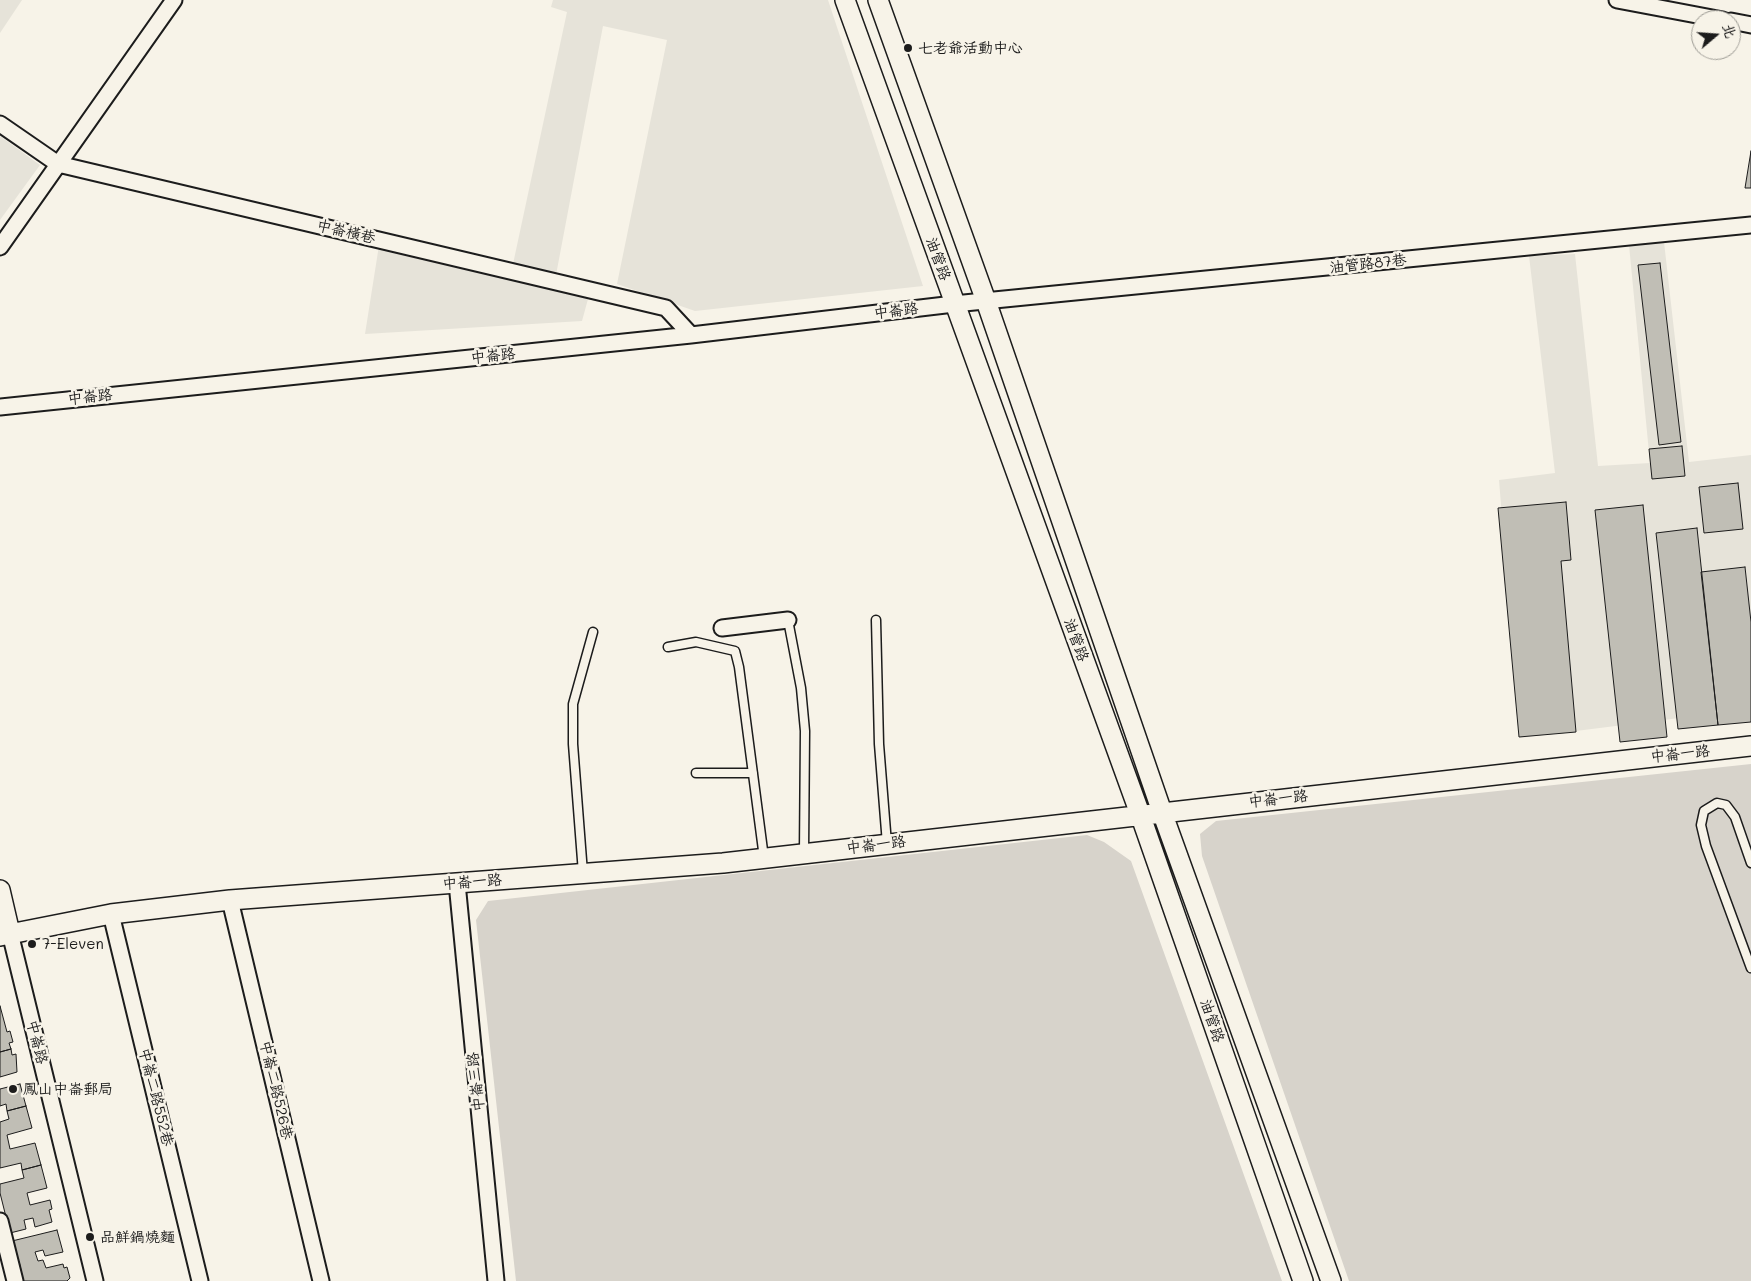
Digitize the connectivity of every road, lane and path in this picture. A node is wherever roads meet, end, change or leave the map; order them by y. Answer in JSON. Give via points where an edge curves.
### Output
{"nodes":[{"id":1,"x":174,"y":0,"type":"edge"},
{"id":2,"x":845,"y":0,"type":"edge"},
{"id":3,"x":878,"y":0,"type":"edge"},
{"id":4,"x":1617,"y":0,"type":"edge"},
{"id":5,"x":1640,"y":3,"type":"edge"},
{"id":6,"x":1691,"y":14,"type":"edge"},
{"id":7,"x":0,"y":124,"type":"edge"},
{"id":8,"x":58,"y":164,"type":"junction"},
{"id":9,"x":1751,"y":225,"type":"edge"},
{"id":10,"x":0,"y":247,"type":"edge"},
{"id":11,"x":986,"y":301,"type":"junction"},
{"id":12,"x":954,"y":304,"type":"junction"},
{"id":13,"x":691,"y":335,"type":"junction"},
{"id":14,"x":0,"y":407,"type":"edge"},
{"id":15,"x":788,"y":620,"type":"joint"},
{"id":16,"x":876,"y":620,"type":"dead end"},
{"id":17,"x":722,"y":628,"type":"dead end"},
{"id":18,"x":592,"y":632,"type":"dead end"},
{"id":19,"x":668,"y":647,"type":"dead end"},
{"id":20,"x":1751,"y":746,"type":"edge"},
{"id":21,"x":696,"y":773,"type":"dead end"},
{"id":22,"x":753,"y":773,"type":"junction"},
{"id":23,"x":1162,"y":812,"type":"junction"},
{"id":24,"x":1140,"y":814,"type":"junction"},
{"id":25,"x":887,"y":844,"type":"junction"},
{"id":26,"x":804,"y":853,"type":"junction"},
{"id":27,"x":764,"y":858,"type":"junction"},
{"id":28,"x":1751,"y":863,"type":"edge"},
{"id":29,"x":583,"y":873,"type":"junction"},
{"id":30,"x":456,"y":883,"type":"junction"},
{"id":31,"x":0,"y":890,"type":"edge"},
{"id":32,"x":230,"y":900,"type":"junction"},
{"id":33,"x":111,"y":914,"type":"junction"},
{"id":34,"x":5,"y":934,"type":"edge"},
{"id":35,"x":1751,"y":968,"type":"edge"},
{"id":36,"x":0,"y":1221,"type":"edge"},
{"id":37,"x":15,"y":1281,"type":"edge"},
{"id":38,"x":95,"y":1281,"type":"edge"},
{"id":39,"x":200,"y":1281,"type":"edge"},
{"id":40,"x":321,"y":1281,"type":"edge"},
{"id":41,"x":496,"y":1281,"type":"edge"},
{"id":42,"x":1304,"y":1281,"type":"edge"},
{"id":43,"x":1330,"y":1281,"type":"edge"}],
"edges":[{"from":1,"to":8,"type":"street"},
{"from":2,"to":12,"type":"street","name":"油管路"},
{"from":3,"to":11,"type":"street","name":"油管路"},
{"from":4,"to":5,"type":"street"},
{"from":5,"to":6,"type":"street"},
{"from":7,"to":8,"type":"street","name":"中崙橫巷"},
{"from":8,"to":10,"type":"street"},
{"from":8,"to":13,"type":"street","name":"中崙橫巷","via":[[666,308]]},
{"from":9,"to":11,"type":"street","name":"油管路87巷"},
{"from":11,"to":12,"type":"street","name":"中崙路"},
{"from":11,"to":23,"type":"street","name":"油管路"},
{"from":12,"to":13,"type":"street","name":"中崙路"},
{"from":12,"to":24,"type":"street","name":"油管路"},
{"from":13,"to":14,"type":"street","name":"中崙路"},
{"from":15,"to":17,"type":"street"},
{"from":15,"to":26,"type":"lane","via":[[801,688],[805,731]]},
{"from":16,"to":25,"type":"lane","via":[[879,744]]},
{"from":18,"to":29,"type":"lane","via":[[573,704]]},
{"from":19,"to":22,"type":"lane","via":[[696,642],[735,651]]},
{"from":20,"to":23,"type":"street","name":"中崙一路"},
{"from":21,"to":22,"type":"lane"},
{"from":22,"to":27,"type":"lane"},
{"from":23,"to":24,"type":"street","name":"中崙一路"},
{"from":23,"to":43,"type":"street","name":"油管路"},
{"from":24,"to":25,"type":"street","name":"中崙一路"},
{"from":24,"to":42,"type":"street","name":"油管路"},
{"from":25,"to":26,"type":"street","name":"中崙一路"},
{"from":26,"to":27,"type":"street","name":"中崙一路"},
{"from":27,"to":29,"type":"street","name":"中崙一路"},
{"from":28,"to":35,"type":"lane","via":[[1735,817],[1726,805],[1716,803],[1704,811],[1702,825],[1706,846]]},
{"from":29,"to":30,"type":"street","name":"中崙一路"},
{"from":30,"to":32,"type":"street","name":"中崙一路"},
{"from":30,"to":41,"type":"street","name":"中崙三路"},
{"from":31,"to":34,"type":"street","name":"中崙路"},
{"from":32,"to":33,"type":"street","name":"中崙一路"},
{"from":32,"to":40,"type":"street","name":"中崙二路526巷"},
{"from":33,"to":34,"type":"street","name":"中崙一路"},
{"from":33,"to":39,"type":"street","name":"中崙二路552巷"},
{"from":34,"to":38,"type":"street","name":"中崙路"},
{"from":36,"to":37,"type":"street"}]}
